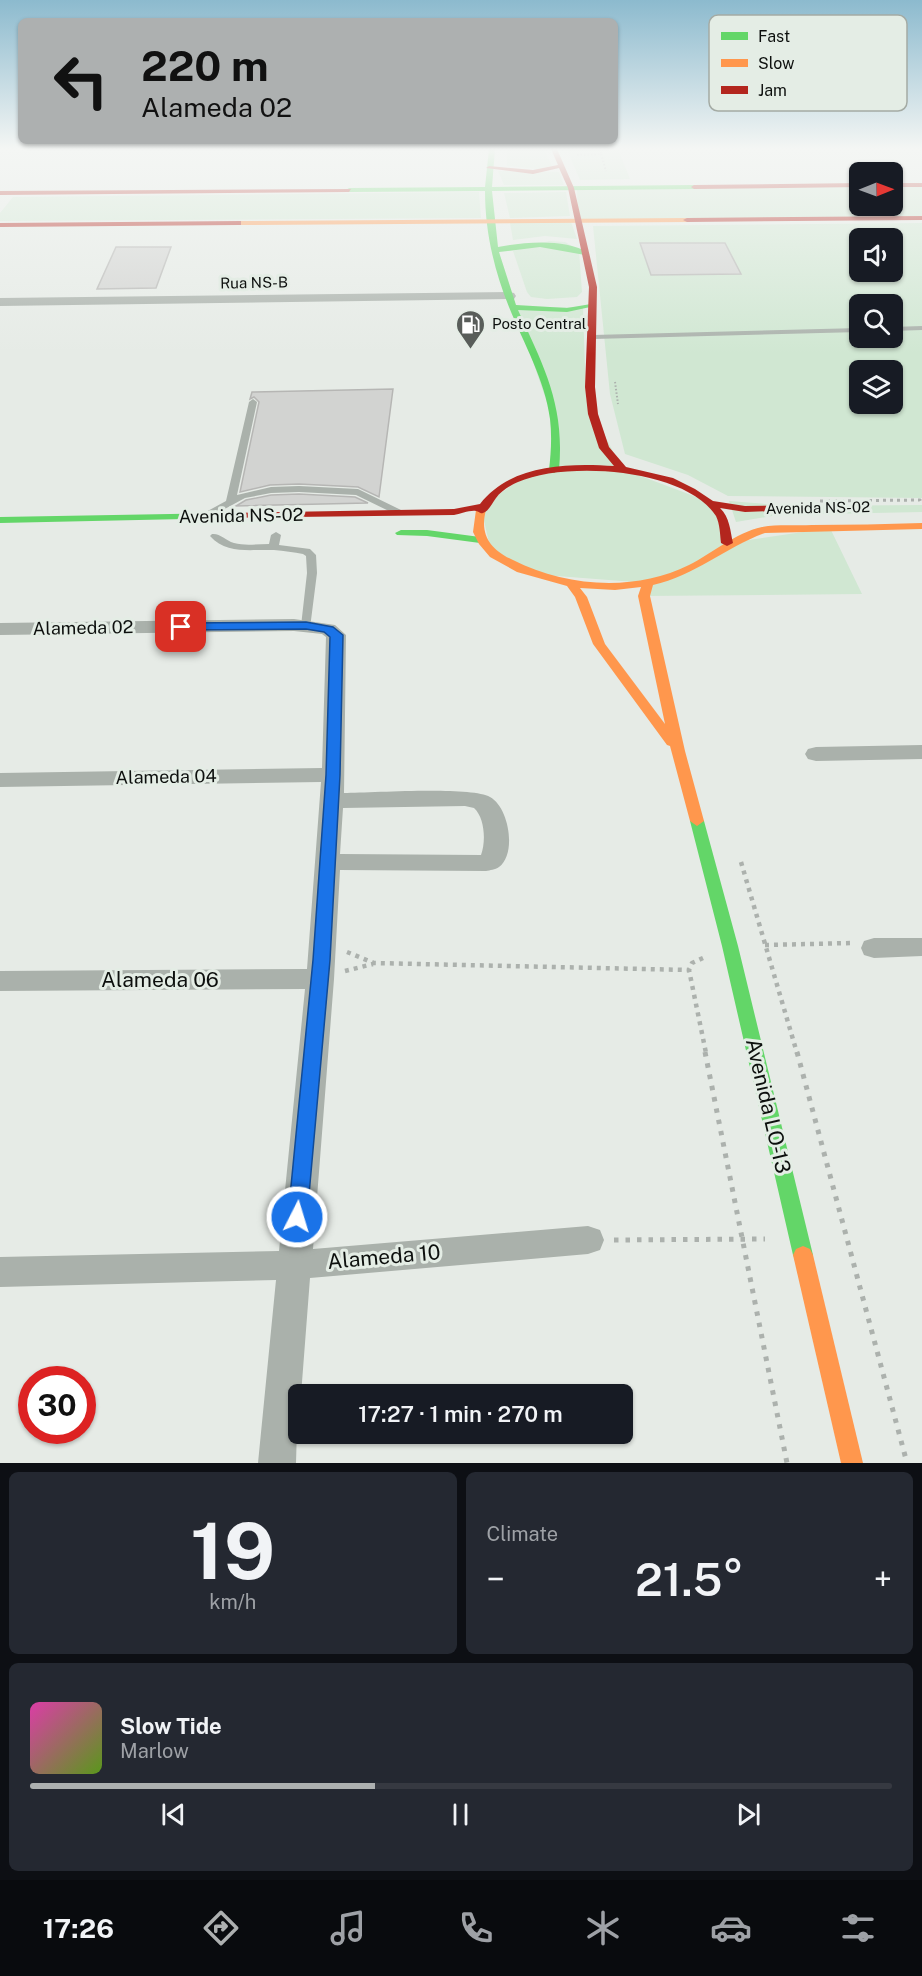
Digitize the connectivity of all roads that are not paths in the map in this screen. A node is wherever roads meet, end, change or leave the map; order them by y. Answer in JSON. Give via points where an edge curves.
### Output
{"nodes":[{"id":1,"x":491,"y":217,"type":"edge"},
{"id":2,"x":922,"y":218,"type":"edge"},
{"id":3,"x":578,"y":220,"type":"junction"},
{"id":4,"x":491,"y":221,"type":"junction"},
{"id":5,"x":0,"y":225,"type":"edge"},
{"id":6,"x":495,"y":250,"type":"junction"},
{"id":7,"x":585,"y":253,"type":"junction"},
{"id":8,"x":0,"y":302,"type":"edge"},
{"id":9,"x":511,"y":302,"type":"junction"},
{"id":10,"x":591,"y":306,"type":"junction"},
{"id":11,"x":922,"y":328,"type":"edge"},
{"id":12,"x":903,"y":329,"type":"edge"},
{"id":13,"x":849,"y":330,"type":"edge"},
{"id":14,"x":593,"y":337,"type":"junction"},
{"id":15,"x":253,"y":402,"type":"dead end"},
{"id":16,"x":554,"y":470,"type":"junction"},
{"id":17,"x":622,"y":470,"type":"junction"},
{"id":18,"x":231,"y":501,"type":"junction"},
{"id":19,"x":715,"y":504,"type":"junction"},
{"id":20,"x":815,"y":504,"type":"road end"},
{"id":21,"x":481,"y":507,"type":"junction"},
{"id":22,"x":399,"y":513,"type":"junction"},
{"id":23,"x":204,"y":517,"type":"junction"},
{"id":24,"x":0,"y":520,"type":"edge"},
{"id":25,"x":922,"y":526,"type":"edge"},
{"id":26,"x":392,"y":533,"type":"dead end"},
{"id":27,"x":209,"y":536,"type":"dead end"},
{"id":28,"x":279,"y":539,"type":"joint"},
{"id":29,"x":480,"y":540,"type":"junction"},
{"id":30,"x":728,"y":543,"type":"junction"},
{"id":31,"x":571,"y":583,"type":"junction"},
{"id":32,"x":648,"y":583,"type":"junction"},
{"id":33,"x":306,"y":626,"type":"junction"},
{"id":34,"x":0,"y":629,"type":"edge"},
{"id":35,"x":678,"y":751,"type":"junction"},
{"id":36,"x":922,"y":752,"type":"edge"},
{"id":37,"x":816,"y":754,"type":"dead end"},
{"id":38,"x":0,"y":780,"type":"edge"},
{"id":39,"x":332,"y":788,"type":"junction"},
{"id":40,"x":327,"y":862,"type":"junction"},
{"id":41,"x":922,"y":947,"type":"edge"},
{"id":42,"x":874,"y":948,"type":"road end"},
{"id":43,"x":320,"y":979,"type":"junction"},
{"id":44,"x":0,"y":981,"type":"edge"},
{"id":45,"x":588,"y":1240,"type":"road end"},
{"id":46,"x":293,"y":1265,"type":"junction"},
{"id":47,"x":0,"y":1272,"type":"edge"},
{"id":48,"x":277,"y":1463,"type":"edge"},
{"id":49,"x":852,"y":1463,"type":"edge"}],
"edges":[{"from":1,"to":4,"type":"street"},
{"from":2,"to":3,"type":"street"},
{"from":3,"to":4,"type":"street"},
{"from":3,"to":7,"type":"street"},
{"from":4,"to":5,"type":"street"},
{"from":4,"to":6,"type":"street"},
{"from":6,"to":7,"type":"street","via":[[548,243]]},
{"from":6,"to":9,"type":"street"},
{"from":7,"to":10,"type":"street","via":[[594,287]]},
{"from":8,"to":9,"type":"street","name":"Rua NS-B"},
{"from":9,"to":10,"type":"street","via":[[567,310]]},
{"from":9,"to":16,"type":"street","via":[[548,388],[559,454]]},
{"from":10,"to":14,"type":"street"},
{"from":11,"to":12,"type":"lane"},
{"from":13,"to":14,"type":"lane"},
{"from":14,"to":17,"type":"street","via":[[593,414],[604,448]]},
{"from":15,"to":18,"type":"lane"},
{"from":16,"to":17,"type":"street"},
{"from":16,"to":21,"type":"street","via":[[508,483],[494,491]]},
{"from":17,"to":19,"type":"street","via":[[678,483]]},
{"from":18,"to":22,"type":"lane","via":[[271,490],[348,490]]},
{"from":18,"to":23,"type":"lane"},
{"from":19,"to":20,"type":"street","name":"Avenida NS-02","via":[[745,509]]},
{"from":19,"to":30,"type":"street","via":[[729,531]]},
{"from":21,"to":22,"type":"street","name":"Avenida NS-02","via":[[454,512]]},
{"from":21,"to":29,"type":"street","via":[[476,524]]},
{"from":22,"to":23,"type":"street","name":"Avenida NS-02"},
{"from":23,"to":24,"type":"street","name":"Avenida NS-02"},
{"from":25,"to":30,"type":"street","name":"Avenida NS-02","via":[[767,530]]},
{"from":26,"to":29,"type":"street"},
{"from":27,"to":28,"type":"street","name":"Avenida NS-02"},
{"from":28,"to":33,"type":"lane","via":[[311,555]]},
{"from":29,"to":31,"type":"street","name":"Avenida NS-02","via":[[517,568]]},
{"from":30,"to":32,"type":"street","name":"Avenida NS-02","via":[[682,573]]},
{"from":31,"to":32,"type":"street","name":"Avenida NS-02"},
{"from":31,"to":35,"type":"street","name":"Avenida LO-13","via":[[581,594],[598,644]]},
{"from":32,"to":35,"type":"street","name":"Avenida LO-13","via":[[645,596]]},
{"from":33,"to":34,"type":"street","name":"Alameda 02"},
{"from":33,"to":39,"type":"street","name":"Alameda 02","via":[[328,629],[336,635],[338,643]]},
{"from":35,"to":49,"type":"street","name":"Avenida LO-13","via":[[730,946]]},
{"from":36,"to":37,"type":"street"},
{"from":38,"to":39,"type":"street","name":"Alameda 04"},
{"from":39,"to":40,"type":"street"},
{"from":39,"to":40,"type":"street","name":"Alameda 04","via":[[478,801],[492,813],[496,847],[488,862]]},
{"from":40,"to":43,"type":"street"},
{"from":41,"to":42,"type":"street"},
{"from":43,"to":44,"type":"street","name":"Alameda 06"},
{"from":43,"to":46,"type":"street"},
{"from":45,"to":46,"type":"street","name":"Alameda 10"},
{"from":46,"to":47,"type":"street","name":"Alameda 10"},
{"from":46,"to":48,"type":"street"}]}
